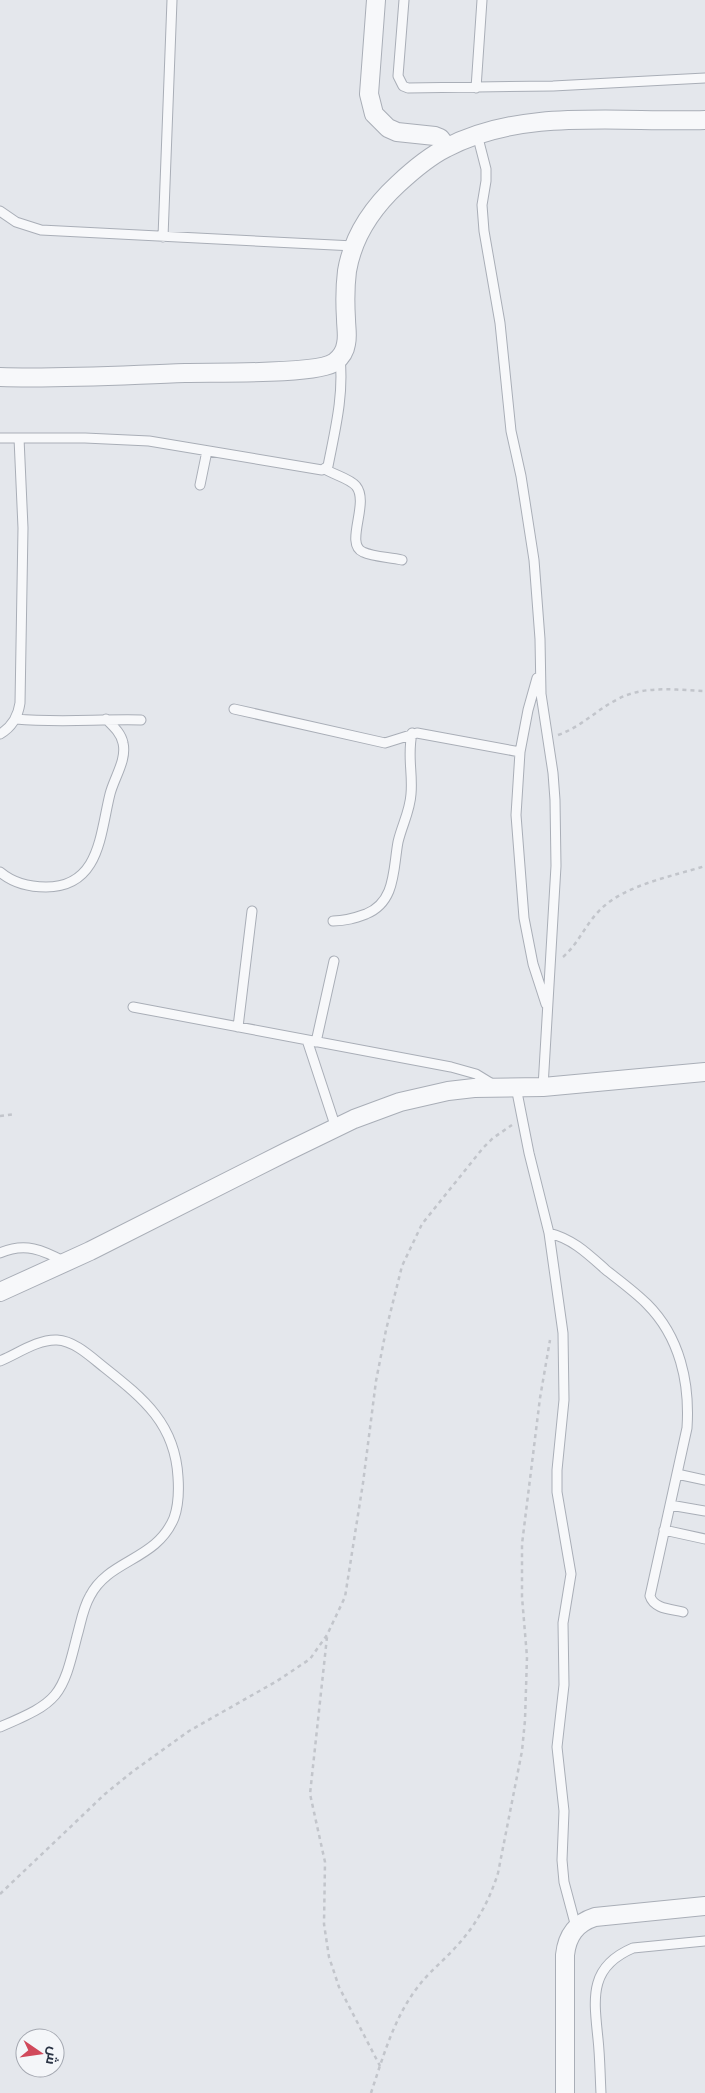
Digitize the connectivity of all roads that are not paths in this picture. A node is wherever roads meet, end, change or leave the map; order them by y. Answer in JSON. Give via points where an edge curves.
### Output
{"nodes":[{"id":1,"x":172,"y":0,"type":"edge"},
{"id":2,"x":376,"y":0,"type":"edge"},
{"id":3,"x":404,"y":0,"type":"edge"},
{"id":4,"x":482,"y":0,"type":"edge"},
{"id":5,"x":705,"y":78,"type":"edge"},
{"id":6,"x":476,"y":88,"type":"junction"},
{"id":7,"x":705,"y":120,"type":"edge"},
{"id":8,"x":478,"y":134,"type":"junction"},
{"id":9,"x":447,"y":147,"type":"junction"},
{"id":10,"x":0,"y":212,"type":"edge"},
{"id":11,"x":163,"y":237,"type":"junction"},
{"id":12,"x":354,"y":246,"type":"junction"},
{"id":13,"x":340,"y":358,"type":"junction"},
{"id":14,"x":0,"y":377,"type":"edge"},
{"id":15,"x":0,"y":438,"type":"edge"},
{"id":16,"x":19,"y":438,"type":"junction"},
{"id":17,"x":207,"y":451,"type":"junction"},
{"id":18,"x":325,"y":469,"type":"junction"},
{"id":19,"x":200,"y":484,"type":"dead end"},
{"id":20,"x":402,"y":560,"type":"dead end"},
{"id":21,"x":539,"y":670,"type":"junction"},
{"id":22,"x":234,"y":709,"type":"dead end"},
{"id":23,"x":16,"y":719,"type":"junction"},
{"id":24,"x":106,"y":719,"type":"junction"},
{"id":25,"x":141,"y":720,"type":"dead end"},
{"id":26,"x":412,"y":733,"type":"junction"},
{"id":27,"x":0,"y":734,"type":"edge"},
{"id":28,"x":520,"y":752,"type":"junction"},
{"id":29,"x":0,"y":872,"type":"edge"},
{"id":30,"x":252,"y":911,"type":"dead end"},
{"id":31,"x":333,"y":921,"type":"dead end"},
{"id":32,"x":334,"y":961,"type":"dead end"},
{"id":33,"x":134,"y":1007,"type":"dead end"},
{"id":34,"x":548,"y":1009,"type":"junction"},
{"id":35,"x":238,"y":1027,"type":"junction"},
{"id":36,"x":312,"y":1041,"type":"junction"},
{"id":37,"x":705,"y":1072,"type":"edge"},
{"id":38,"x":543,"y":1087,"type":"junction"},
{"id":39,"x":507,"y":1088,"type":"junction"},
{"id":40,"x":336,"y":1128,"type":"junction"},
{"id":41,"x":549,"y":1234,"type":"junction"},
{"id":42,"x":0,"y":1253,"type":"edge"},
{"id":43,"x":65,"y":1262,"type":"junction"},
{"id":44,"x":0,"y":1292,"type":"edge"},
{"id":45,"x":0,"y":1361,"type":"edge"},
{"id":46,"x":677,"y":1474,"type":"junction"},
{"id":47,"x":705,"y":1480,"type":"edge"},
{"id":48,"x":670,"y":1505,"type":"junction"},
{"id":49,"x":705,"y":1511,"type":"edge"},
{"id":50,"x":664,"y":1530,"type":"junction"},
{"id":51,"x":705,"y":1539,"type":"edge"},
{"id":52,"x":683,"y":1612,"type":"dead end"},
{"id":53,"x":0,"y":1727,"type":"edge"},
{"id":54,"x":705,"y":1906,"type":"edge"},
{"id":55,"x":576,"y":1928,"type":"junction"},
{"id":56,"x":705,"y":1941,"type":"edge"},
{"id":57,"x":565,"y":2093,"type":"edge"},
{"id":58,"x":601,"y":2093,"type":"edge"}],
"edges":[{"from":1,"to":11,"type":"lane"},
{"from":2,"to":9,"type":"street","via":[[369,94],[374,114],[388,128],[435,136]]},
{"from":3,"to":6,"type":"lane","via":[[398,76],[403,86],[413,89]]},
{"from":4,"to":6,"type":"lane"},
{"from":5,"to":6,"type":"lane"},
{"from":7,"to":8,"type":"street","via":[[566,121],[524,124]]},
{"from":8,"to":9,"type":"street"},
{"from":8,"to":21,"type":"lane","via":[[486,169],[482,205],[484,231],[500,323],[511,431],[534,560]]},
{"from":9,"to":12,"type":"street","via":[[414,170],[378,203]]},
{"from":10,"to":11,"type":"lane","via":[[16,222],[41,230]]},
{"from":11,"to":12,"type":"lane"},
{"from":12,"to":13,"type":"street","via":[[346,282],[346,344]]},
{"from":13,"to":14,"type":"street","via":[[328,366],[302,370]]},
{"from":13,"to":18,"type":"lane","via":[[340,399]]},
{"from":15,"to":16,"type":"lane"},
{"from":16,"to":17,"type":"lane","via":[[149,441]]},
{"from":16,"to":23,"type":"lane","via":[[23,572],[20,703]]},
{"from":17,"to":18,"type":"lane"},
{"from":17,"to":19,"type":"lane"},
{"from":18,"to":20,"type":"lane","via":[[351,482],[359,492],[361,504],[355,541],[358,549]]},
{"from":21,"to":28,"type":"lane"},
{"from":21,"to":34,"type":"lane","via":[[553,773],[556,833]]},
{"from":22,"to":26,"type":"lane","via":[[385,742]]},
{"from":23,"to":24,"type":"lane"},
{"from":23,"to":27,"type":"lane"},
{"from":24,"to":25,"type":"lane"},
{"from":24,"to":29,"type":"lane","via":[[122,737],[124,751],[92,863],[76,879],[52,887],[20,884]]},
{"from":26,"to":28,"type":"lane"},
{"from":26,"to":31,"type":"lane","via":[[409,754],[411,801],[400,834],[389,894],[374,911],[349,920]]},
{"from":28,"to":34,"type":"lane","via":[[516,815],[522,902],[533,964]]},
{"from":30,"to":35,"type":"lane"},
{"from":32,"to":36,"type":"lane"},
{"from":33,"to":35,"type":"lane"},
{"from":34,"to":38,"type":"lane"},
{"from":35,"to":36,"type":"lane"},
{"from":36,"to":39,"type":"lane","via":[[464,1070]]},
{"from":36,"to":40,"type":"lane"},
{"from":37,"to":38,"type":"street"},
{"from":38,"to":39,"type":"street"},
{"from":39,"to":40,"type":"street","via":[[465,1089],[424,1096],[377,1110]]},
{"from":39,"to":41,"type":"lane","via":[[522,1120]]},
{"from":40,"to":43,"type":"street"},
{"from":41,"to":46,"type":"lane","via":[[575,1243],[648,1305],[673,1341],[681,1361],[689,1405]]},
{"from":41,"to":55,"type":"lane","via":[[565,1366],[557,1492],[572,1574],[563,1623],[564,1685],[557,1747],[564,1811],[564,1882]]},
{"from":42,"to":43,"type":"lane","via":[[33,1247]]},
{"from":43,"to":44,"type":"street"},
{"from":45,"to":53,"type":"lane","via":[[49,1341],[64,1341],[76,1347],[134,1392],[160,1419],[172,1442],[179,1490],[174,1516],[161,1540],[110,1574],[91,1594],[68,1671],[59,1690],[35,1712]]},
{"from":46,"to":47,"type":"lane"},
{"from":46,"to":48,"type":"lane"},
{"from":48,"to":49,"type":"lane"},
{"from":48,"to":50,"type":"lane"},
{"from":50,"to":51,"type":"lane"},
{"from":50,"to":52,"type":"lane","via":[[650,1596],[659,1606]]},
{"from":54,"to":55,"type":"street","via":[[596,1917]]},
{"from":55,"to":57,"type":"street","via":[[568,1940],[565,1955]]},
{"from":56,"to":58,"type":"lane","via":[[633,1948],[622,1952],[606,1967],[594,1997]]}]}
